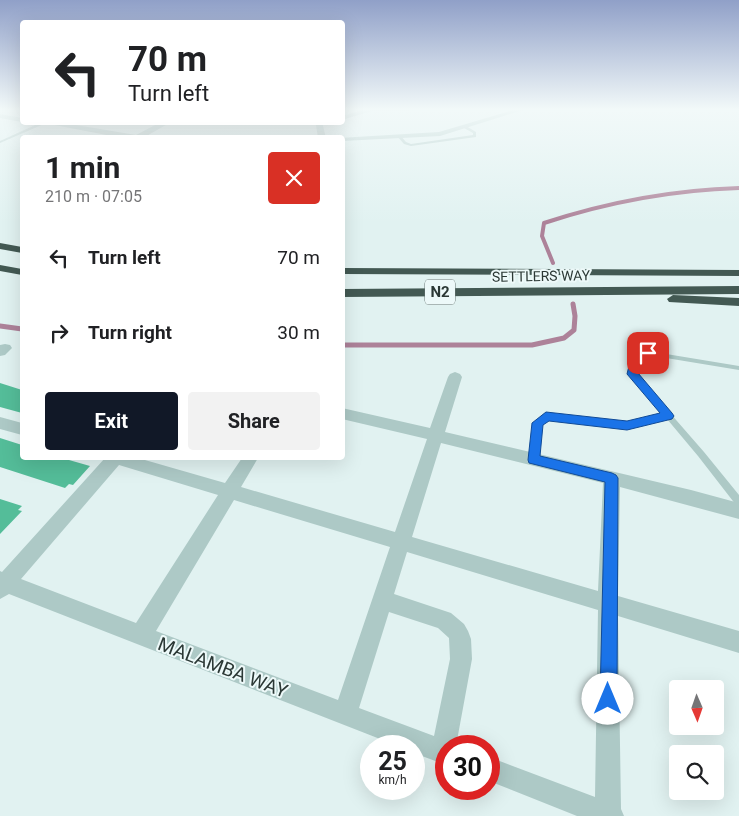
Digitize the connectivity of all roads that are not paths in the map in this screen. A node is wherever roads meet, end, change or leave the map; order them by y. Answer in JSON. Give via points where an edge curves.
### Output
{"nodes":[{"id":1,"x":0,"y":246,"type":"edge"},
{"id":2,"x":20,"y":250,"type":"edge"},
{"id":3,"x":0,"y":268,"type":"edge"},
{"id":4,"x":345,"y":271,"type":"edge"},
{"id":5,"x":20,"y":272,"type":"edge"},
{"id":6,"x":739,"y":273,"type":"edge"},
{"id":7,"x":618,"y":290,"type":"junction"},
{"id":8,"x":739,"y":290,"type":"edge"},
{"id":9,"x":345,"y":293,"type":"edge"},
{"id":10,"x":739,"y":302,"type":"edge"},
{"id":11,"x":739,"y":368,"type":"edge"},
{"id":12,"x":455,"y":377,"type":"dead end"},
{"id":13,"x":345,"y":414,"type":"edge"},
{"id":14,"x":668,"y":416,"type":"junction"},
{"id":15,"x":0,"y":423,"type":"edge"},
{"id":16,"x":20,"y":428,"type":"edge"},
{"id":17,"x":436,"y":436,"type":"junction"},
{"id":18,"x":114,"y":460,"type":"edge"},
{"id":19,"x":123,"y":460,"type":"edge"},
{"id":20,"x":249,"y":460,"type":"edge"},
{"id":21,"x":534,"y":460,"type":"junction"},
{"id":22,"x":612,"y":478,"type":"junction"},
{"id":23,"x":230,"y":491,"type":"junction"},
{"id":24,"x":737,"y":512,"type":"edge"},
{"id":25,"x":401,"y":542,"type":"junction"},
{"id":26,"x":2,"y":585,"type":"edge"},
{"id":27,"x":382,"y":600,"type":"junction"},
{"id":28,"x":608,"y":603,"type":"junction"},
{"id":29,"x":141,"y":635,"type":"junction"},
{"id":30,"x":739,"y":642,"type":"edge"},
{"id":31,"x":345,"y":714,"type":"junction"},
{"id":32,"x":448,"y":735,"type":"edge"},
{"id":33,"x":435,"y":748,"type":"edge"},
{"id":34,"x":500,"y":773,"type":"edge"},
{"id":35,"x":609,"y":816,"type":"edge"}],
"edges":[{"from":1,"to":2,"type":"highway"},
{"from":3,"to":5,"type":"highway"},
{"from":4,"to":6,"type":"highway","name":"SETTLERS WAY","number":"N2"},
{"from":7,"to":8,"type":"highway","name":"SETTLERS WAY","number":"N2"},
{"from":7,"to":9,"type":"highway","name":"SETTLERS WAY","number":"N2"},
{"from":7,"to":10,"type":"highway","via":[[651,298]]},
{"from":11,"to":14,"type":"lane","via":[[648,353],[636,356],[632,374]]},
{"from":12,"to":17,"type":"street"},
{"from":13,"to":17,"type":"street"},
{"from":14,"to":21,"type":"lane","via":[[627,426],[546,416],[538,423]]},
{"from":14,"to":24,"type":"lane"},
{"from":15,"to":16,"type":"street"},
{"from":17,"to":21,"type":"street"},
{"from":17,"to":25,"type":"street"},
{"from":18,"to":26,"type":"street"},
{"from":19,"to":23,"type":"street"},
{"from":20,"to":23,"type":"street"},
{"from":21,"to":22,"type":"street"},
{"from":22,"to":24,"type":"street","via":[[714,503]]},
{"from":22,"to":28,"type":"street"},
{"from":23,"to":25,"type":"street"},
{"from":23,"to":29,"type":"street"},
{"from":25,"to":27,"type":"street"},
{"from":25,"to":28,"type":"street"},
{"from":26,"to":29,"type":"street","name":"MALAMBA WAY"},
{"from":27,"to":31,"type":"street"},
{"from":27,"to":32,"type":"street","via":[[444,620],[457,631],[461,659]]},
{"from":28,"to":30,"type":"street"},
{"from":28,"to":35,"type":"street"},
{"from":29,"to":31,"type":"street","name":"MALAMBA WAY"},
{"from":31,"to":33,"type":"street","name":"MALAMBA WAY"},
{"from":34,"to":35,"type":"street"}]}
